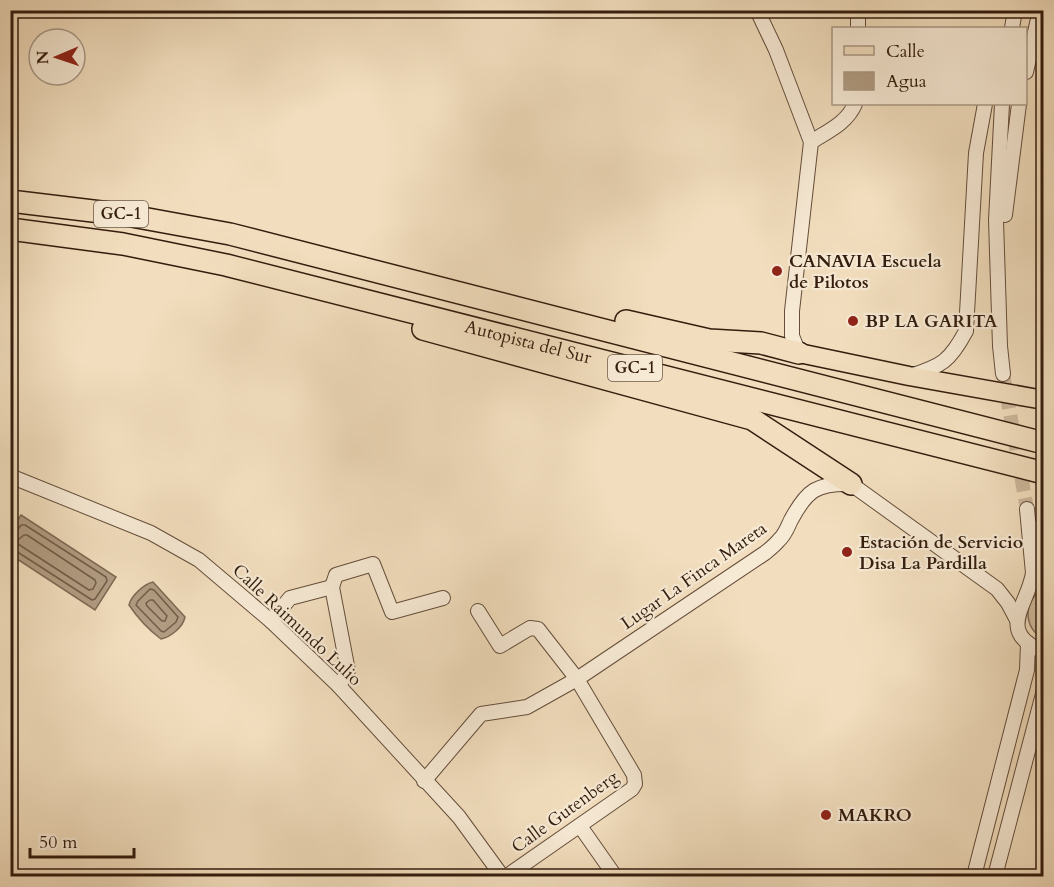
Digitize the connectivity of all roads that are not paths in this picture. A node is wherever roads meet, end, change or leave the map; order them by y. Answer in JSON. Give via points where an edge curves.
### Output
{"nodes":[{"id":1,"x":757,"y":10,"type":"edge"},
{"id":2,"x":858,"y":10,"type":"edge"},
{"id":3,"x":1016,"y":10,"type":"edge"},
{"id":4,"x":1040,"y":10,"type":"edge"},
{"id":5,"x":858,"y":27,"type":"edge"},
{"id":6,"x":1012,"y":27,"type":"edge"},
{"id":7,"x":1027,"y":68,"type":"edge"},
{"id":8,"x":855,"y":105,"type":"edge"},
{"id":9,"x":985,"y":105,"type":"edge"},
{"id":10,"x":1002,"y":105,"type":"edge"},
{"id":11,"x":1019,"y":105,"type":"edge"},
{"id":12,"x":811,"y":142,"type":"junction"},
{"id":13,"x":10,"y":201,"type":"edge"},
{"id":14,"x":10,"y":230,"type":"edge"},
{"id":15,"x":230,"y":234,"type":"junction"},
{"id":16,"x":226,"y":265,"type":"junction"},
{"id":17,"x":1000,"y":292,"type":"junction"},
{"id":18,"x":792,"y":311,"type":"junction"},
{"id":19,"x":761,"y":343,"type":"junction"},
{"id":20,"x":799,"y":353,"type":"junction"},
{"id":21,"x":1004,"y":374,"type":"tunnel mouth"},
{"id":22,"x":909,"y":376,"type":"junction"},
{"id":23,"x":1044,"y":400,"type":"edge"},
{"id":24,"x":1044,"y":443,"type":"edge"},
{"id":25,"x":1044,"y":474,"type":"edge"},
{"id":26,"x":10,"y":476,"type":"edge"},
{"id":27,"x":851,"y":484,"type":"junction"},
{"id":28,"x":1044,"y":549,"type":"edge"},
{"id":29,"x":332,"y":587,"type":"junction"},
{"id":30,"x":442,"y":598,"type":"dead end"},
{"id":31,"x":478,"y":611,"type":"dead end"},
{"id":32,"x":1017,"y":620,"type":"junction"},
{"id":33,"x":271,"y":621,"type":"junction"},
{"id":34,"x":1028,"y":643,"type":"junction"},
{"id":35,"x":1044,"y":652,"type":"edge"},
{"id":36,"x":577,"y":679,"type":"junction"},
{"id":37,"x":339,"y":686,"type":"junction"},
{"id":38,"x":1044,"y":690,"type":"edge"},
{"id":39,"x":424,"y":781,"type":"junction"},
{"id":40,"x":580,"y":826,"type":"junction"},
{"id":41,"x":504,"y":876,"type":"edge"},
{"id":42,"x":615,"y":876,"type":"edge"},
{"id":43,"x":974,"y":876,"type":"edge"},
{"id":44,"x":995,"y":876,"type":"edge"}],
"edges":[{"from":1,"to":12,"type":"street"},
{"from":2,"to":5,"type":"street"},
{"from":3,"to":6,"type":"street"},
{"from":4,"to":7,"type":"street"},
{"from":8,"to":12,"type":"street","via":[[844,121]]},
{"from":9,"to":22,"type":"street","via":[[975,164],[966,331],[957,349],[942,364]]},
{"from":10,"to":17,"type":"street","via":[[996,220]]},
{"from":11,"to":17,"type":"street"},
{"from":12,"to":18,"type":"street"},
{"from":13,"to":15,"type":"highway","name":"Autopista del Sur","number":"GC-1","via":[[126,215]]},
{"from":14,"to":16,"type":"highway","name":"Autopista del Sur","number":"GC-1","via":[[123,244]]},
{"from":15,"to":19,"type":"highway","via":[[400,264],[709,340]]},
{"from":15,"to":24,"type":"highway","name":"Autopista del Sur","number":"GC-1"},
{"from":16,"to":25,"type":"highway","name":"Autopista del Sur","number":"GC-1"},
{"from":16,"to":27,"type":"highway","via":[[384,318],[752,419]]},
{"from":17,"to":21,"type":"street"},
{"from":18,"to":19,"type":"street","via":[[778,338]]},
{"from":18,"to":20,"type":"street","via":[[792,336]]},
{"from":19,"to":20,"type":"highway"},
{"from":20,"to":22,"type":"main road"},
{"from":22,"to":23,"type":"main road"},
{"from":26,"to":33,"type":"street","name":"Calle Raimundo Lulio","via":[[175,546],[199,560]]},
{"from":27,"to":32,"type":"street","via":[[997,589]]},
{"from":27,"to":36,"type":"street","name":"Lugar La Finca Mareta","via":[[831,483],[807,494],[781,539],[765,553]]},
{"from":28,"to":32,"type":"street","via":[[1028,515],[1033,573]]},
{"from":29,"to":30,"type":"street","via":[[336,575],[373,564],[392,612]]},
{"from":29,"to":33,"type":"street","via":[[290,598]]},
{"from":29,"to":37,"type":"street","via":[[348,671]]},
{"from":31,"to":36,"type":"street","via":[[500,646],[530,628],[538,628]]},
{"from":32,"to":34,"type":"street"},
{"from":33,"to":37,"type":"street","name":"Calle Raimundo Lulio"},
{"from":34,"to":35,"type":"street"},
{"from":34,"to":43,"type":"street","via":[[1027,670]]},
{"from":36,"to":39,"type":"street","name":"Lugar La Finca Mareta","via":[[527,707],[481,714]]},
{"from":36,"to":40,"type":"street","name":"Calle Gutenberg","via":[[634,775],[635,784]]},
{"from":37,"to":39,"type":"street","name":"Calle Raimundo Lulio"},
{"from":38,"to":44,"type":"street"},
{"from":39,"to":41,"type":"street","name":"Calle Raimundo Lulio","via":[[459,817]]},
{"from":40,"to":41,"type":"street","name":"Calle Gutenberg"},
{"from":40,"to":42,"type":"street"}]}
